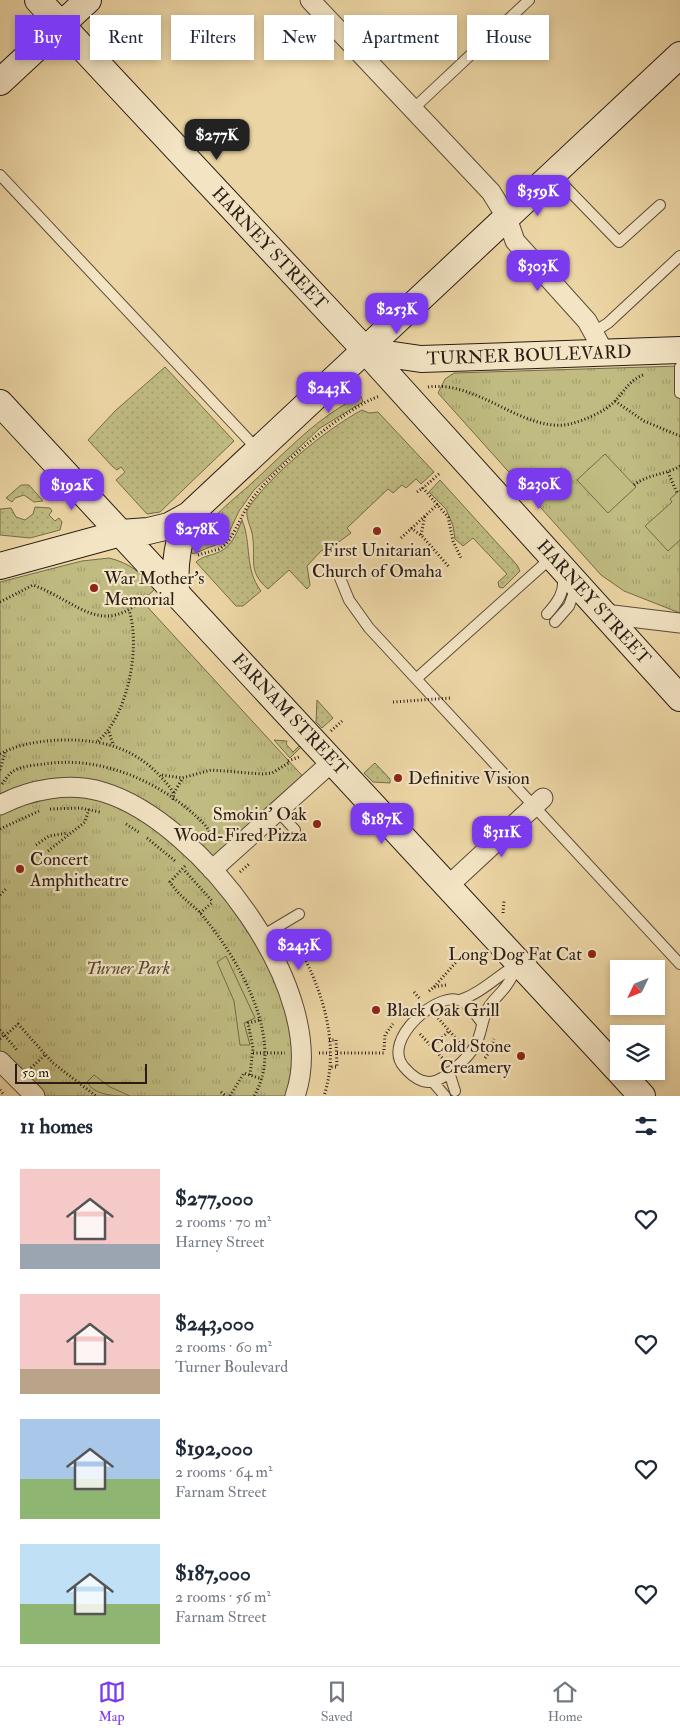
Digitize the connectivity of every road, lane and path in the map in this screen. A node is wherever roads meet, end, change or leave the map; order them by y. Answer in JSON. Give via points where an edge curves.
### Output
{"nodes":[{"id":1,"x":38,"y":0,"type":"edge"},
{"id":2,"x":88,"y":0,"type":"edge"},
{"id":3,"x":529,"y":0,"type":"edge"},
{"id":4,"x":317,"y":2,"type":"edge"},
{"id":5,"x":52,"y":15,"type":"edge"},
{"id":6,"x":72,"y":15,"type":"edge"},
{"id":7,"x":80,"y":45,"type":"edge"},
{"id":8,"x":680,"y":55,"type":"edge"},
{"id":9,"x":24,"y":60,"type":"edge"},
{"id":10,"x":0,"y":82,"type":"edge"},
{"id":11,"x":413,"y":109,"type":"junction"},
{"id":12,"x":553,"y":174,"type":"junction"},
{"id":13,"x":0,"y":175,"type":"edge"},
{"id":14,"x":660,"y":205,"type":"dead end"},
{"id":15,"x":507,"y":218,"type":"junction"},
{"id":16,"x":680,"y":256,"type":"edge"},
{"id":17,"x":599,"y":342,"type":"junction"},
{"id":18,"x":680,"y":350,"type":"edge"},
{"id":19,"x":366,"y":351,"type":"junction"},
{"id":20,"x":680,"y":367,"type":"edge"},
{"id":21,"x":680,"y":393,"type":"edge"},
{"id":22,"x":615,"y":401,"type":"dead end"},
{"id":23,"x":0,"y":402,"type":"edge"},
{"id":24,"x":680,"y":436,"type":"edge"},
{"id":25,"x":259,"y":451,"type":"junction"},
{"id":26,"x":680,"y":466,"type":"edge"},
{"id":27,"x":668,"y":472,"type":"junction"},
{"id":28,"x":438,"y":474,"type":"dead end"},
{"id":29,"x":634,"y":485,"type":"dead end"},
{"id":30,"x":423,"y":488,"type":"junction"},
{"id":31,"x":417,"y":492,"type":"dead end"},
{"id":32,"x":677,"y":493,"type":"dead end"},
{"id":33,"x":438,"y":504,"type":"junction"},
{"id":34,"x":189,"y":515,"type":"junction"},
{"id":35,"x":426,"y":515,"type":"junction"},
{"id":36,"x":411,"y":528,"type":"junction"},
{"id":37,"x":121,"y":534,"type":"junction"},
{"id":38,"x":420,"y":535,"type":"junction"},
{"id":39,"x":400,"y":538,"type":"dead end"},
{"id":40,"x":461,"y":558,"type":"dead end"},
{"id":41,"x":0,"y":566,"type":"edge"},
{"id":42,"x":450,"y":568,"type":"dead end"},
{"id":43,"x":564,"y":569,"type":"junction"},
{"id":44,"x":338,"y":573,"type":"dead end"},
{"id":45,"x":165,"y":590,"type":"junction"},
{"id":46,"x":0,"y":602,"type":"edge"},
{"id":47,"x":129,"y":610,"type":"junction"},
{"id":48,"x":547,"y":614,"type":"dead end"},
{"id":49,"x":605,"y":614,"type":"junction"},
{"id":50,"x":555,"y":622,"type":"dead end"},
{"id":51,"x":680,"y":623,"type":"edge"},
{"id":52,"x":416,"y":679,"type":"junction"},
{"id":53,"x":451,"y":698,"type":"dead end"},
{"id":54,"x":680,"y":698,"type":"edge"},
{"id":55,"x":393,"y":702,"type":"dead end"},
{"id":56,"x":342,"y":721,"type":"dead end"},
{"id":57,"x":109,"y":732,"type":"junction"},
{"id":58,"x":329,"y":733,"type":"dead end"},
{"id":59,"x":98,"y":741,"type":"junction"},
{"id":60,"x":113,"y":745,"type":"junction"},
{"id":61,"x":5,"y":752,"type":"junction"},
{"id":62,"x":0,"y":754,"type":"edge"},
{"id":63,"x":304,"y":754,"type":"dead end"},
{"id":64,"x":333,"y":761,"type":"junction"},
{"id":65,"x":0,"y":770,"type":"edge"},
{"id":66,"x":159,"y":774,"type":"junction"},
{"id":67,"x":182,"y":778,"type":"junction"},
{"id":68,"x":174,"y":793,"type":"junction"},
{"id":69,"x":173,"y":800,"type":"dead end"},
{"id":70,"x":91,"y":801,"type":"dead end"},
{"id":71,"x":539,"y":802,"type":"junction"},
{"id":72,"x":0,"y":805,"type":"edge"},
{"id":73,"x":89,"y":809,"type":"junction"},
{"id":74,"x":278,"y":811,"type":"junction"},
{"id":75,"x":104,"y":813,"type":"dead end"},
{"id":76,"x":120,"y":821,"type":"dead end"},
{"id":77,"x":0,"y":829,"type":"edge"},
{"id":78,"x":295,"y":830,"type":"dead end"},
{"id":79,"x":69,"y":833,"type":"junction"},
{"id":80,"x":36,"y":845,"type":"dead end"},
{"id":81,"x":48,"y":851,"type":"dead end"},
{"id":82,"x":183,"y":869,"type":"junction"},
{"id":83,"x":212,"y":870,"type":"junction"},
{"id":84,"x":448,"y":886,"type":"junction"},
{"id":85,"x":6,"y":889,"type":"dead end"},
{"id":86,"x":0,"y":895,"type":"edge"},
{"id":87,"x":504,"y":900,"type":"dead end"},
{"id":88,"x":213,"y":902,"type":"dead end"},
{"id":89,"x":299,"y":914,"type":"dead end"},
{"id":90,"x":503,"y":919,"type":"dead end"},
{"id":91,"x":262,"y":936,"type":"junction"},
{"id":92,"x":319,"y":952,"type":"dead end"},
{"id":93,"x":465,"y":952,"type":"dead end"},
{"id":94,"x":305,"y":959,"type":"dead end"},
{"id":95,"x":519,"y":963,"type":"junction"},
{"id":96,"x":680,"y":964,"type":"edge"},
{"id":97,"x":434,"y":987,"type":"dead end"},
{"id":98,"x":414,"y":992,"type":"dead end"},
{"id":99,"x":460,"y":1000,"type":"junction"},
{"id":100,"x":429,"y":1008,"type":"junction"},
{"id":101,"x":260,"y":1020,"type":"junction"},
{"id":102,"x":482,"y":1023,"type":"junction"},
{"id":103,"x":0,"y":1030,"type":"edge"},
{"id":104,"x":449,"y":1031,"type":"junction"},
{"id":105,"x":5,"y":1036,"type":"junction"},
{"id":106,"x":0,"y":1039,"type":"edge"},
{"id":107,"x":330,"y":1040,"type":"dead end"},
{"id":108,"x":432,"y":1047,"type":"dead end"},
{"id":109,"x":253,"y":1053,"type":"junction"},
{"id":110,"x":266,"y":1053,"type":"junction"},
{"id":111,"x":293,"y":1053,"type":"dead end"},
{"id":112,"x":312,"y":1053,"type":"dead end"},
{"id":113,"x":330,"y":1053,"type":"dead end"},
{"id":114,"x":337,"y":1053,"type":"junction"},
{"id":115,"x":470,"y":1053,"type":"junction"},
{"id":116,"x":384,"y":1054,"type":"dead end"},
{"id":117,"x":23,"y":1056,"type":"dead end"},
{"id":118,"x":28,"y":1061,"type":"dead end"},
{"id":119,"x":610,"y":1061,"type":"edge"},
{"id":120,"x":1,"y":1064,"type":"edge"},
{"id":121,"x":33,"y":1067,"type":"dead end"},
{"id":122,"x":330,"y":1067,"type":"dead end"},
{"id":123,"x":450,"y":1072,"type":"junction"},
{"id":124,"x":250,"y":1075,"type":"junction"},
{"id":125,"x":262,"y":1079,"type":"junction"},
{"id":126,"x":627,"y":1080,"type":"edge"},
{"id":127,"x":432,"y":1082,"type":"junction"},
{"id":128,"x":0,"y":1090,"type":"edge"},
{"id":129,"x":455,"y":1091,"type":"dead end"},
{"id":130,"x":222,"y":1092,"type":"dead end"},
{"id":131,"x":4,"y":1095,"type":"dead end"},
{"id":132,"x":35,"y":1096,"type":"edge"},
{"id":133,"x":96,"y":1096,"type":"edge"},
{"id":134,"x":226,"y":1096,"type":"edge"},
{"id":135,"x":230,"y":1096,"type":"edge"},
{"id":136,"x":254,"y":1096,"type":"edge"},
{"id":137,"x":295,"y":1096,"type":"edge"},
{"id":138,"x":445,"y":1096,"type":"edge"},
{"id":139,"x":642,"y":1096,"type":"edge"}],
"edges":[{"from":1,"to":5,"type":"main road","name":"HARNEY STREET"},
{"from":2,"to":6,"type":"main road"},
{"from":3,"to":11,"type":"lane"},
{"from":4,"to":11,"type":"street"},
{"from":7,"to":19,"type":"main road","name":"HARNEY STREET"},
{"from":8,"to":12,"type":"main road"},
{"from":9,"to":10,"type":"main road"},
{"from":11,"to":15,"type":"street","via":[[491,192]]},
{"from":12,"to":14,"type":"lane","via":[[619,242]]},
{"from":12,"to":15,"type":"main road"},
{"from":13,"to":25,"type":"lane"},
{"from":15,"to":17,"type":"street","via":[[519,247],[587,321]]},
{"from":15,"to":19,"type":"main road"},
{"from":16,"to":17,"type":"lane","via":[[608,323]]},
{"from":17,"to":18,"type":"main road","name":"TURNER BOULEVARD"},
{"from":17,"to":19,"type":"main road","name":"TURNER BOULEVARD","via":[[421,359]]},
{"from":19,"to":25,"type":"main road"},
{"from":19,"to":43,"type":"main road","name":"HARNEY STREET"},
{"from":20,"to":21,"type":"lane"},
{"from":22,"to":24,"type":"path","via":[[644,420]]},
{"from":23,"to":37,"type":"main road","name":"FARNAM STREET"},
{"from":25,"to":34,"type":"main road"},
{"from":26,"to":27,"type":"path"},
{"from":27,"to":29,"type":"path","via":[[648,476]]},
{"from":27,"to":32,"type":"path"},
{"from":28,"to":30,"type":"path"},
{"from":30,"to":31,"type":"path"},
{"from":30,"to":33,"type":"path"},
{"from":33,"to":35,"type":"path"},
{"from":33,"to":40,"type":"path","via":[[448,517]]},
{"from":34,"to":37,"type":"main road","via":[[168,526]]},
{"from":34,"to":45,"type":"main road"},
{"from":35,"to":36,"type":"path"},
{"from":35,"to":38,"type":"path"},
{"from":36,"to":38,"type":"path"},
{"from":36,"to":39,"type":"path"},
{"from":37,"to":41,"type":"main road"},
{"from":37,"to":45,"type":"main road","name":"FARNAM STREET"},
{"from":38,"to":42,"type":"path"},
{"from":43,"to":48,"type":"lane","via":[[562,592]]},
{"from":43,"to":49,"type":"main road","name":"HARNEY STREET"},
{"from":43,"to":50,"type":"lane","via":[[569,606]]},
{"from":43,"to":52,"type":"lane"},
{"from":44,"to":52,"type":"lane","via":[[342,587],[358,614]]},
{"from":45,"to":47,"type":"path"},
{"from":45,"to":64,"type":"main road","name":"FARNAM STREET"},
{"from":46,"to":47,"type":"path","via":[[33,585],[91,614],[112,617]]},
{"from":47,"to":57,"type":"path","via":[[133,621],[133,660],[124,695]]},
{"from":49,"to":51,"type":"street"},
{"from":49,"to":54,"type":"main road","name":"HARNEY STREET"},
{"from":52,"to":71,"type":"lane"},
{"from":53,"to":55,"type":"path","bridge":true},
{"from":56,"to":58,"type":"path"},
{"from":57,"to":59,"type":"path"},
{"from":57,"to":60,"type":"path"},
{"from":59,"to":60,"type":"path"},
{"from":59,"to":61,"type":"path","via":[[52,740]]},
{"from":60,"to":66,"type":"path","via":[[141,758]]},
{"from":61,"to":62,"type":"path"},
{"from":61,"to":65,"type":"path"},
{"from":63,"to":67,"type":"path","via":[[272,773],[211,770]]},
{"from":64,"to":74,"type":"street"},
{"from":64,"to":84,"type":"main road","name":"FARNAM STREET"},
{"from":66,"to":67,"type":"path"},
{"from":66,"to":68,"type":"path"},
{"from":67,"to":68,"type":"path"},
{"from":68,"to":69,"type":"path"},
{"from":70,"to":73,"type":"path"},
{"from":71,"to":84,"type":"street"},
{"from":71,"to":96,"type":"lane"},
{"from":72,"to":83,"type":"street","via":[[28,793],[56,788],[105,792],[153,817]]},
{"from":73,"to":75,"type":"path"},
{"from":73,"to":77,"type":"path","via":[[47,809]]},
{"from":73,"to":79,"type":"path","via":[[85,822]]},
{"from":74,"to":78,"type":"lane"},
{"from":74,"to":83,"type":"street"},
{"from":76,"to":82,"type":"path"},
{"from":79,"to":80,"type":"path","via":[[49,836]]},
{"from":79,"to":81,"type":"path"},
{"from":82,"to":88,"type":"path"},
{"from":82,"to":101,"type":"path","via":[[170,882],[182,899],[200,913],[226,948],[246,984]]},
{"from":83,"to":91,"type":"street"},
{"from":84,"to":95,"type":"main road","name":"FARNAM STREET"},
{"from":85,"to":86,"type":"path"},
{"from":87,"to":90,"type":"path"},
{"from":89,"to":91,"type":"lane"},
{"from":91,"to":137,"type":"street","via":[[287,987],[299,1026],[302,1066]]},
{"from":92,"to":94,"type":"path"},
{"from":93,"to":97,"type":"path"},
{"from":95,"to":99,"type":"lane","via":[[474,995]]},
{"from":95,"to":102,"type":"lane","via":[[510,981],[489,1006]]},
{"from":95,"to":119,"type":"main road","name":"FARNAM STREET"},
{"from":98,"to":100,"type":"path"},
{"from":99,"to":100,"type":"lane","via":[[446,1000]]},
{"from":99,"to":102,"type":"lane"},
{"from":100,"to":104,"type":"path"},
{"from":100,"to":127,"type":"lane","via":[[403,1034],[397,1051],[401,1063],[410,1073]]},
{"from":101,"to":109,"type":"path","via":[[248,1023]]},
{"from":101,"to":110,"type":"path"},
{"from":102,"to":115,"type":"lane"},
{"from":103,"to":105,"type":"path"},
{"from":104,"to":108,"type":"path"},
{"from":104,"to":115,"type":"path"},
{"from":105,"to":106,"type":"path"},
{"from":105,"to":117,"type":"path"},
{"from":105,"to":133,"type":"path","via":[[18,1024],[53,1063]]},
{"from":107,"to":114,"type":"path","via":[[336,1040]]},
{"from":109,"to":110,"type":"path"},
{"from":109,"to":124,"type":"path"},
{"from":110,"to":111,"type":"path"},
{"from":110,"to":125,"type":"path"},
{"from":112,"to":113,"type":"path"},
{"from":114,"to":116,"type":"path"},
{"from":114,"to":122,"type":"path","via":[[337,1067]]},
{"from":115,"to":123,"type":"lane"},
{"from":118,"to":121,"type":"path"},
{"from":120,"to":132,"type":"street"},
{"from":123,"to":127,"type":"lane"},
{"from":123,"to":129,"type":"lane"},
{"from":124,"to":125,"type":"path"},
{"from":124,"to":135,"type":"path","via":[[244,1073]]},
{"from":125,"to":136,"type":"path"},
{"from":126,"to":139,"type":"main road","name":"FARNAM STREET"},
{"from":127,"to":138,"type":"lane"},
{"from":128,"to":131,"type":"path"},
{"from":130,"to":134,"type":"path"}]}
